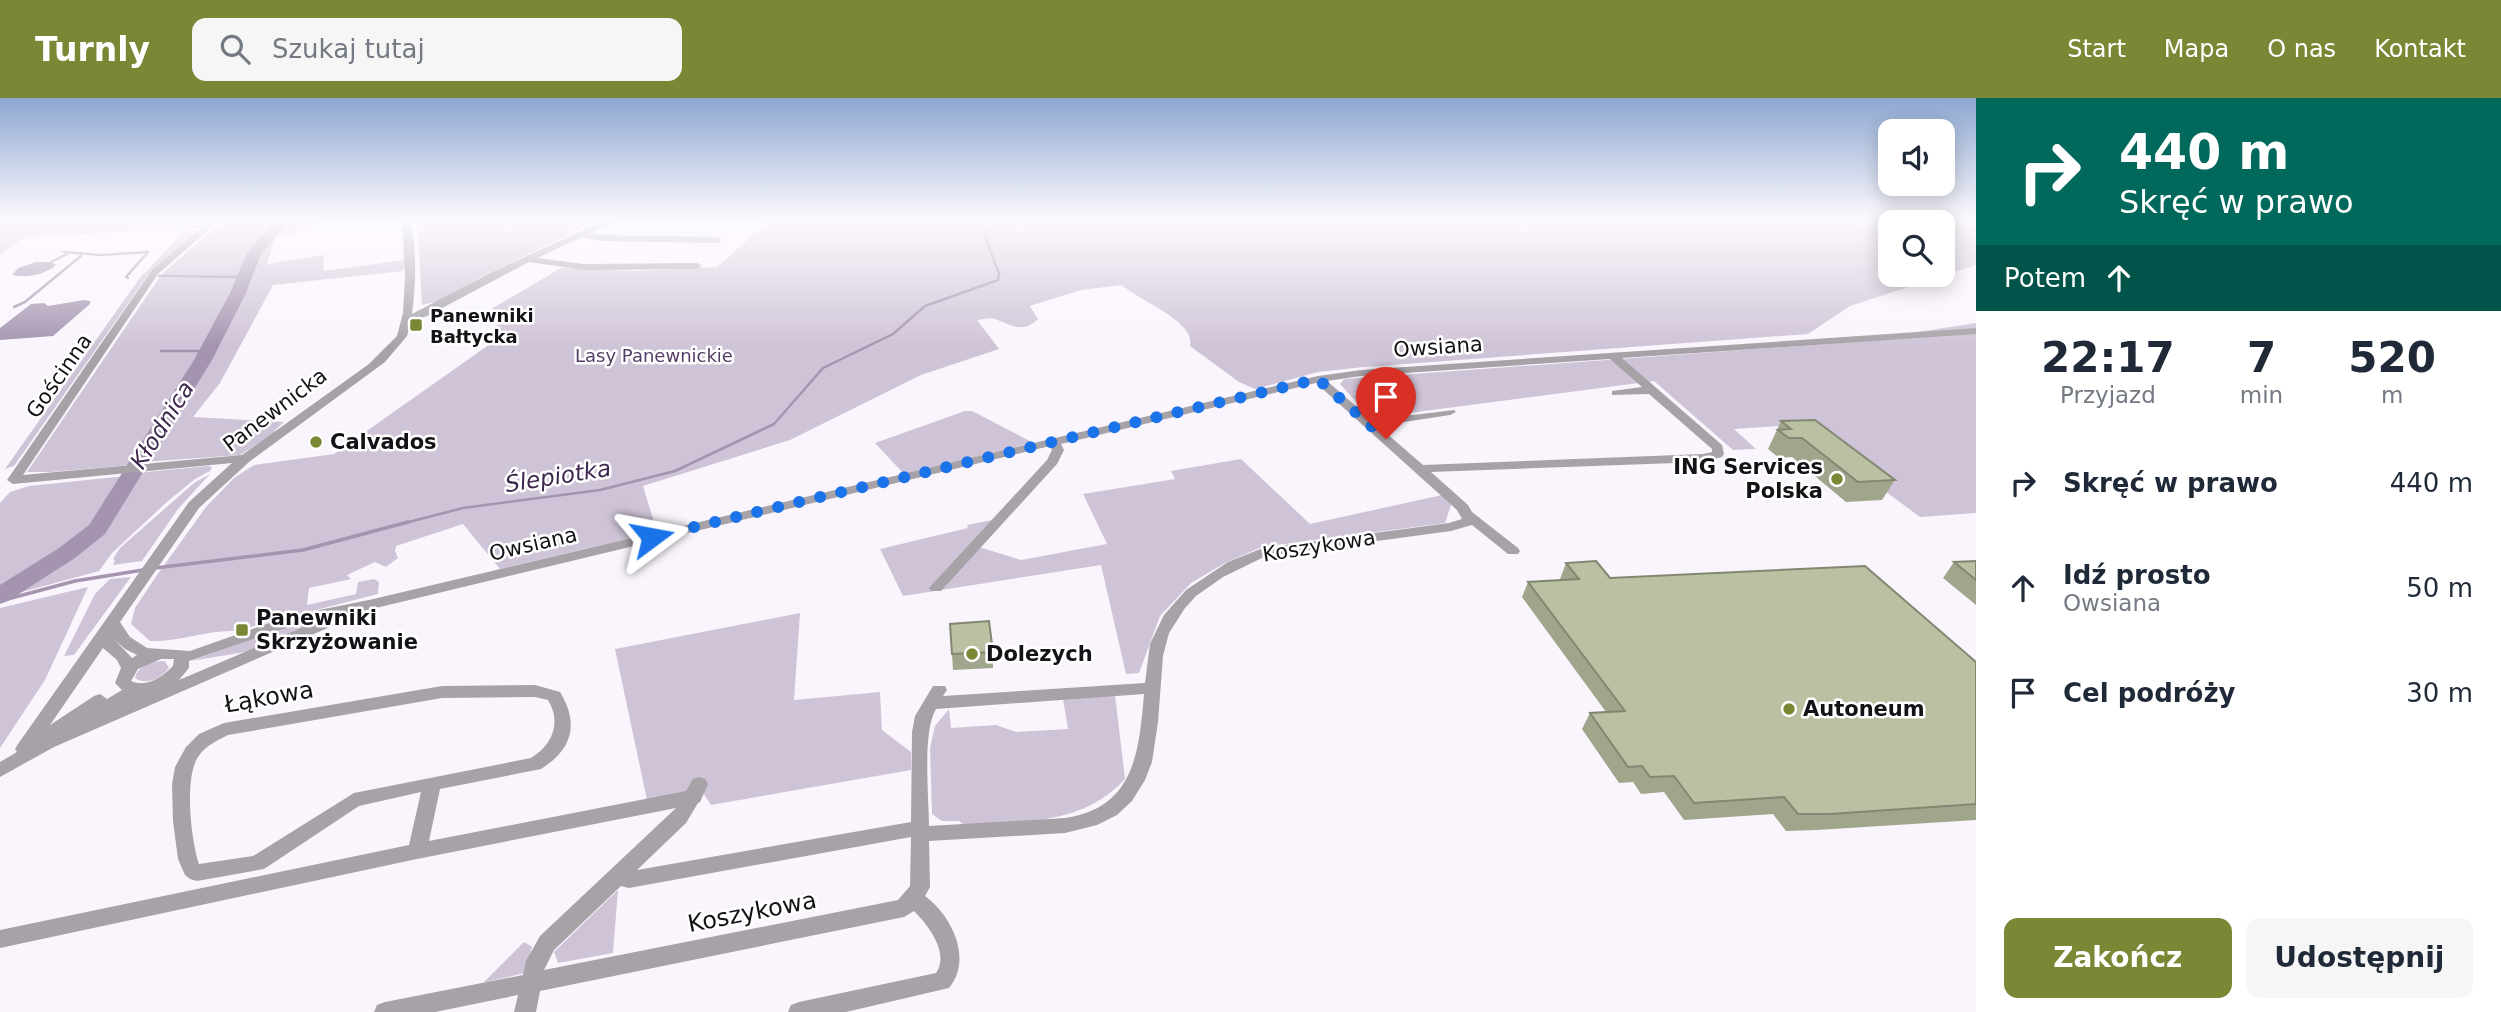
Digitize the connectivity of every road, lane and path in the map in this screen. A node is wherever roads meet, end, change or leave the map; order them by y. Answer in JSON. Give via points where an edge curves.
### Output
{"nodes":[{"id":1,"x":167,"y":262,"type":"edge"},
{"id":2,"x":409,"y":262,"type":"edge"},
{"id":3,"x":523,"y":262,"type":"edge"},
{"id":4,"x":547,"y":262,"type":"edge"},
{"id":5,"x":697,"y":266,"type":"dead end"},
{"id":6,"x":408,"y":314,"type":"junction"},
{"id":7,"x":1976,"y":331,"type":"edge"},
{"id":8,"x":1613,"y":356,"type":"junction"},
{"id":9,"x":1318,"y":379,"type":"junction"},
{"id":10,"x":1653,"y":390,"type":"junction"},
{"id":11,"x":1616,"y":393,"type":"dead end"},
{"id":12,"x":1450,"y":412,"type":"dead end"},
{"id":13,"x":1369,"y":424,"type":"junction"},
{"id":14,"x":1054,"y":441,"type":"junction"},
{"id":15,"x":248,"y":458,"type":"junction"},
{"id":16,"x":1420,"y":470,"type":"junction"},
{"id":17,"x":1470,"y":518,"type":"junction"},
{"id":18,"x":1513,"y":551,"type":"dead end"},
{"id":19,"x":936,"y":588,"type":"dead end"},
{"id":20,"x":324,"y":619,"type":"junction"},
{"id":21,"x":111,"y":628,"type":"junction"},
{"id":22,"x":258,"y":652,"type":"junction"},
{"id":23,"x":156,"y":654,"type":"junction"},
{"id":24,"x":180,"y":664,"type":"junction"},
{"id":25,"x":126,"y":675,"type":"junction"},
{"id":26,"x":1152,"y":688,"type":"junction"},
{"id":27,"x":138,"y":690,"type":"junction"},
{"id":28,"x":52,"y":741,"type":"junction"},
{"id":29,"x":24,"y":749,"type":"junction"},
{"id":30,"x":0,"y":770,"type":"edge"},
{"id":31,"x":432,"y":783,"type":"junction"},
{"id":32,"x":920,"y":831,"type":"junction"},
{"id":33,"x":417,"y":851,"type":"junction"},
{"id":34,"x":618,"y":877,"type":"junction"},
{"id":35,"x":914,"y":899,"type":"junction"},
{"id":36,"x":0,"y":939,"type":"edge"},
{"id":37,"x":532,"y":982,"type":"junction"},
{"id":38,"x":384,"y":1012,"type":"edge"},
{"id":39,"x":525,"y":1012,"type":"edge"},
{"id":40,"x":799,"y":1012,"type":"edge"}],
"edges":[{"from":1,"to":15,"type":"street","name":"Gościnna","via":[[153,274],[13,480]]},
{"from":2,"to":6,"type":"street","name":"Panewnicka"},
{"from":3,"to":6,"type":"street","via":[[444,303]]},
{"from":4,"to":5,"type":"street","via":[[584,267]]},
{"from":6,"to":15,"type":"street","name":"Panewnicka","via":[[404,334],[386,355]]},
{"from":7,"to":8,"type":"street","name":"Owsiana"},
{"from":8,"to":9,"type":"street","name":"Owsiana"},
{"from":8,"to":10,"type":"street"},
{"from":9,"to":13,"type":"street"},
{"from":9,"to":14,"type":"street","name":"Owsiana"},
{"from":10,"to":11,"type":"street"},
{"from":10,"to":16,"type":"street","via":[[1718,448],[1718,454]]},
{"from":12,"to":13,"type":"street"},
{"from":13,"to":16,"type":"street"},
{"from":14,"to":19,"type":"street","via":[[1058,450],[1053,461]]},
{"from":14,"to":20,"type":"street","name":"Owsiana"},
{"from":15,"to":21,"type":"street","name":"Panewnicka","via":[[194,505]]},
{"from":16,"to":17,"type":"street"},
{"from":17,"to":18,"type":"street"},
{"from":17,"to":26,"type":"street","name":"Koszykowa","via":[[1455,526],[1263,552],[1235,563],[1212,577],[1171,615],[1155,651]]},
{"from":20,"to":22,"type":"street","name":"Owsiana"},
{"from":20,"to":24,"type":"street","name":"Owsiana","via":[[287,622]]},
{"from":21,"to":23,"type":"street","via":[[136,650]]},
{"from":21,"to":25,"type":"street","via":[[108,644],[123,657]]},
{"from":21,"to":29,"type":"street","name":"Panewnicka"},
{"from":22,"to":24,"type":"street","name":"Owsiana"},
{"from":22,"to":28,"type":"street"},
{"from":23,"to":24,"type":"street","via":[[172,653]]},
{"from":23,"to":25,"type":"street"},
{"from":24,"to":27,"type":"street","via":[[163,683]]},
{"from":25,"to":27,"type":"street","via":[[124,686]]},
{"from":25,"to":29,"type":"street","via":[[108,694]]},
{"from":26,"to":32,"type":"street","name":"Koszykowa","via":[[1146,761],[1128,792],[1107,810],[1063,826]]},
{"from":26,"to":32,"type":"street","via":[[935,697],[923,716],[920,732]]},
{"from":27,"to":28,"type":"street"},
{"from":28,"to":30,"type":"street"},
{"from":29,"to":30,"type":"street"},
{"from":31,"to":31,"type":"street","name":"Łąkowa","via":[[535,764],[549,757],[562,737],[560,704],[545,692],[458,691],[209,734],[199,741],[181,772],[188,859],[197,873],[257,863],[354,800]]},
{"from":31,"to":33,"type":"street"},
{"from":32,"to":34,"type":"street","name":"Koszykowa","via":[[629,880]]},
{"from":32,"to":35,"type":"street","via":[[920,887]]},
{"from":33,"to":34,"type":"street","via":[[696,791],[680,818]]},
{"from":33,"to":36,"type":"street"},
{"from":34,"to":37,"type":"street","via":[[547,943],[536,961]]},
{"from":35,"to":37,"type":"street","name":"Koszykowa","via":[[904,908]]},
{"from":35,"to":40,"type":"street","via":[[934,916],[947,940],[947,978]]},
{"from":37,"to":38,"type":"street","name":"Koszykowa"},
{"from":37,"to":39,"type":"street"}]}
